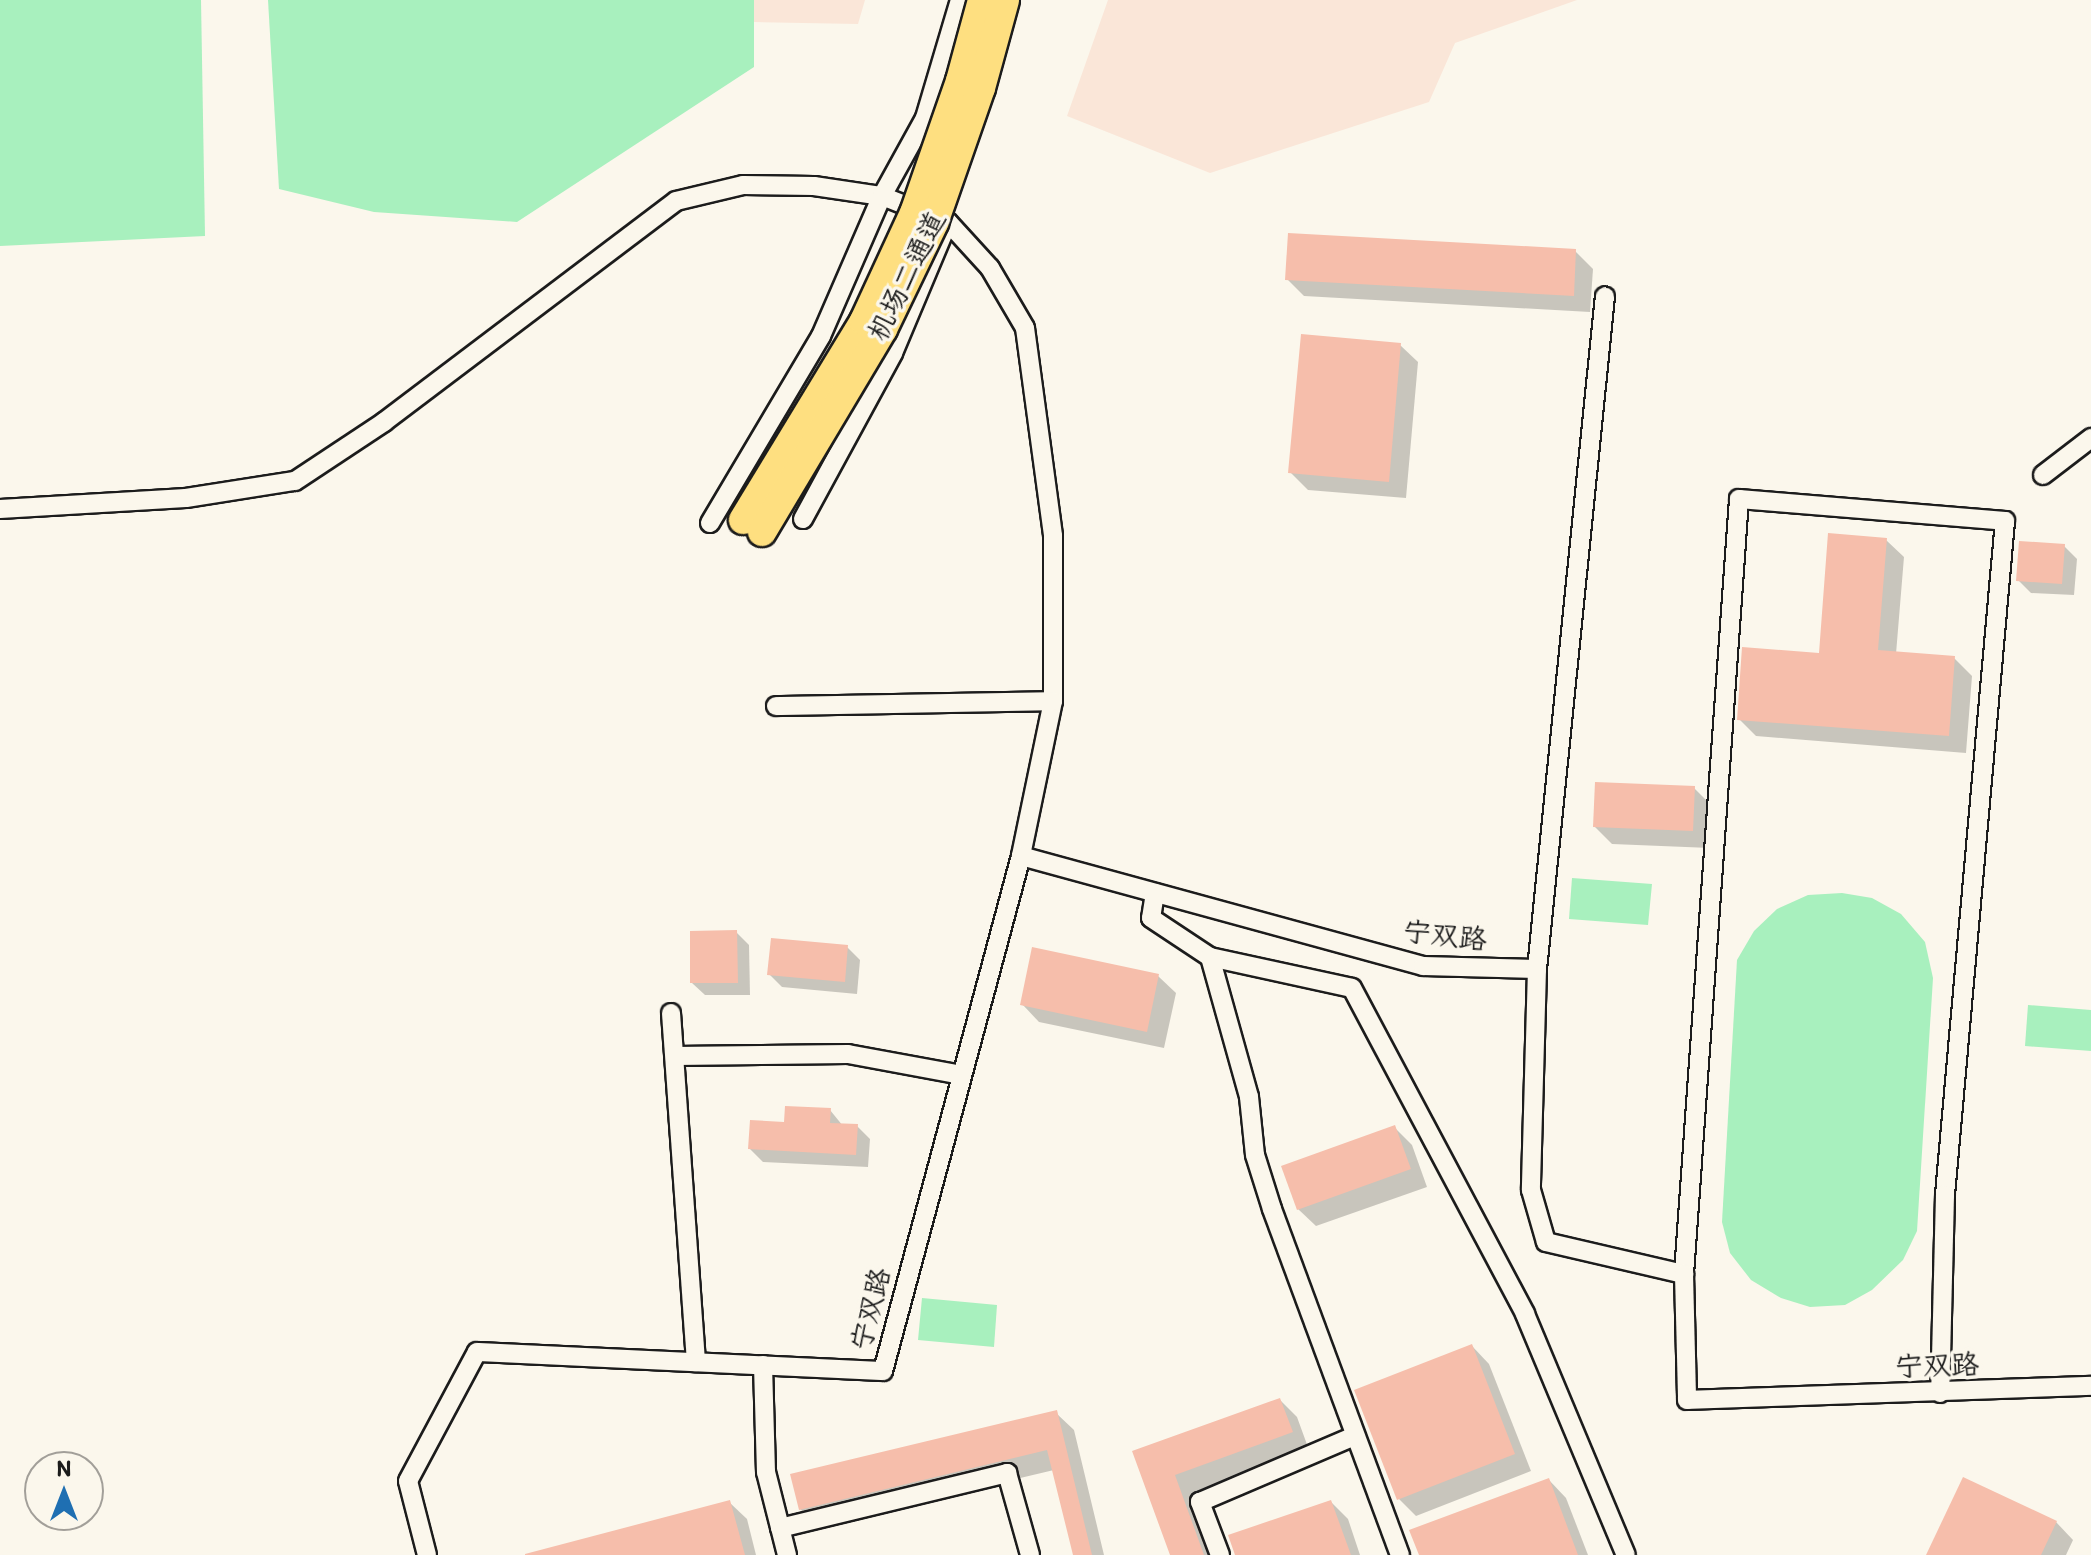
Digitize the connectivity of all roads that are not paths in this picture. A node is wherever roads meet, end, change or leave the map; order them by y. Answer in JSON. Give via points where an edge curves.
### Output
{"nodes":[{"id":1,"x":960,"y":0,"type":"edge"},
{"id":2,"x":982,"y":0,"type":"edge"},
{"id":3,"x":1005,"y":0,"type":"edge"},
{"id":4,"x":1012,"y":0,"type":"edge"},
{"id":5,"x":882,"y":196,"type":"junction"},
{"id":6,"x":948,"y":222,"type":"junction"},
{"id":7,"x":1605,"y":296,"type":"dead end"},
{"id":8,"x":2091,"y":439,"type":"edge"},
{"id":9,"x":2043,"y":475,"type":"dead end"},
{"id":10,"x":0,"y":509,"type":"edge"},
{"id":11,"x":803,"y":519,"type":"dead end"},
{"id":12,"x":710,"y":523,"type":"dead end"},
{"id":13,"x":1053,"y":701,"type":"junction"},
{"id":14,"x":776,"y":706,"type":"dead end"},
{"id":15,"x":1021,"y":856,"type":"junction"},
{"id":16,"x":1155,"y":893,"type":"junction"},
{"id":17,"x":1210,"y":957,"type":"junction"},
{"id":18,"x":1537,"y":969,"type":"junction"},
{"id":19,"x":671,"y":1013,"type":"dead end"},
{"id":20,"x":675,"y":1056,"type":"junction"},
{"id":21,"x":961,"y":1075,"type":"junction"},
{"id":22,"x":1684,"y":1274,"type":"junction"},
{"id":23,"x":696,"y":1362,"type":"junction"},
{"id":24,"x":763,"y":1365,"type":"junction"},
{"id":25,"x":2091,"y":1386,"type":"edge"},
{"id":26,"x":1940,"y":1393,"type":"junction"},
{"id":27,"x":1355,"y":1436,"type":"junction"},
{"id":28,"x":780,"y":1528,"type":"junction"},
{"id":29,"x":427,"y":1555,"type":"edge"},
{"id":30,"x":787,"y":1555,"type":"edge"},
{"id":31,"x":1030,"y":1555,"type":"edge"},
{"id":32,"x":1220,"y":1555,"type":"edge"},
{"id":33,"x":1400,"y":1555,"type":"edge"},
{"id":34,"x":1626,"y":1555,"type":"edge"}],
"edges":[{"from":1,"to":5,"type":"street","via":[[925,118]]},
{"from":2,"to":3,"type":"highway","name":"机场二通道","bridge":true,"via":[[914,213],[864,321],[752,526],[883,329],[934,223]]},
{"from":4,"to":6,"type":"street","via":[[979,130]]},
{"from":5,"to":6,"type":"street"},
{"from":5,"to":10,"type":"street","via":[[814,186],[743,185],[676,201],[384,422],[295,481],[186,498]]},
{"from":5,"to":12,"type":"street","via":[[821,336]]},
{"from":6,"to":11,"type":"street","via":[[893,353]]},
{"from":6,"to":13,"type":"street","via":[[990,268],[1025,328],[1053,536]]},
{"from":7,"to":18,"type":"street"},
{"from":8,"to":9,"type":"street"},
{"from":13,"to":14,"type":"street"},
{"from":13,"to":15,"type":"street"},
{"from":15,"to":16,"type":"street","name":"宁双路"},
{"from":15,"to":21,"type":"street","name":"宁双路"},
{"from":16,"to":17,"type":"street","via":[[1151,918]]},
{"from":16,"to":18,"type":"street","name":"宁双路","via":[[1423,966]]},
{"from":17,"to":27,"type":"street","via":[[1249,1097],[1255,1155]]},
{"from":17,"to":34,"type":"street","via":[[1352,988],[1525,1314]]},
{"from":18,"to":22,"type":"street","via":[[1531,1190],[1546,1242]]},
{"from":19,"to":20,"type":"street"},
{"from":20,"to":21,"type":"street","via":[[848,1054]]},
{"from":20,"to":23,"type":"street"},
{"from":21,"to":24,"type":"street","name":"宁双路","via":[[883,1371]]},
{"from":22,"to":26,"type":"street","name":"宁双路","via":[[1687,1400]]},
{"from":22,"to":26,"type":"street","via":[[1739,499],[2005,521],[1945,1195]]},
{"from":23,"to":24,"type":"street","name":"宁双路"},
{"from":23,"to":29,"type":"street","name":"宁双路","via":[[477,1352],[408,1481]]},
{"from":24,"to":28,"type":"street","via":[[766,1472]]},
{"from":25,"to":26,"type":"street","name":"宁双路"},
{"from":27,"to":32,"type":"street","via":[[1200,1502]]},
{"from":27,"to":33,"type":"street"},
{"from":28,"to":30,"type":"street"},
{"from":28,"to":31,"type":"street","via":[[1007,1473]]}]}
